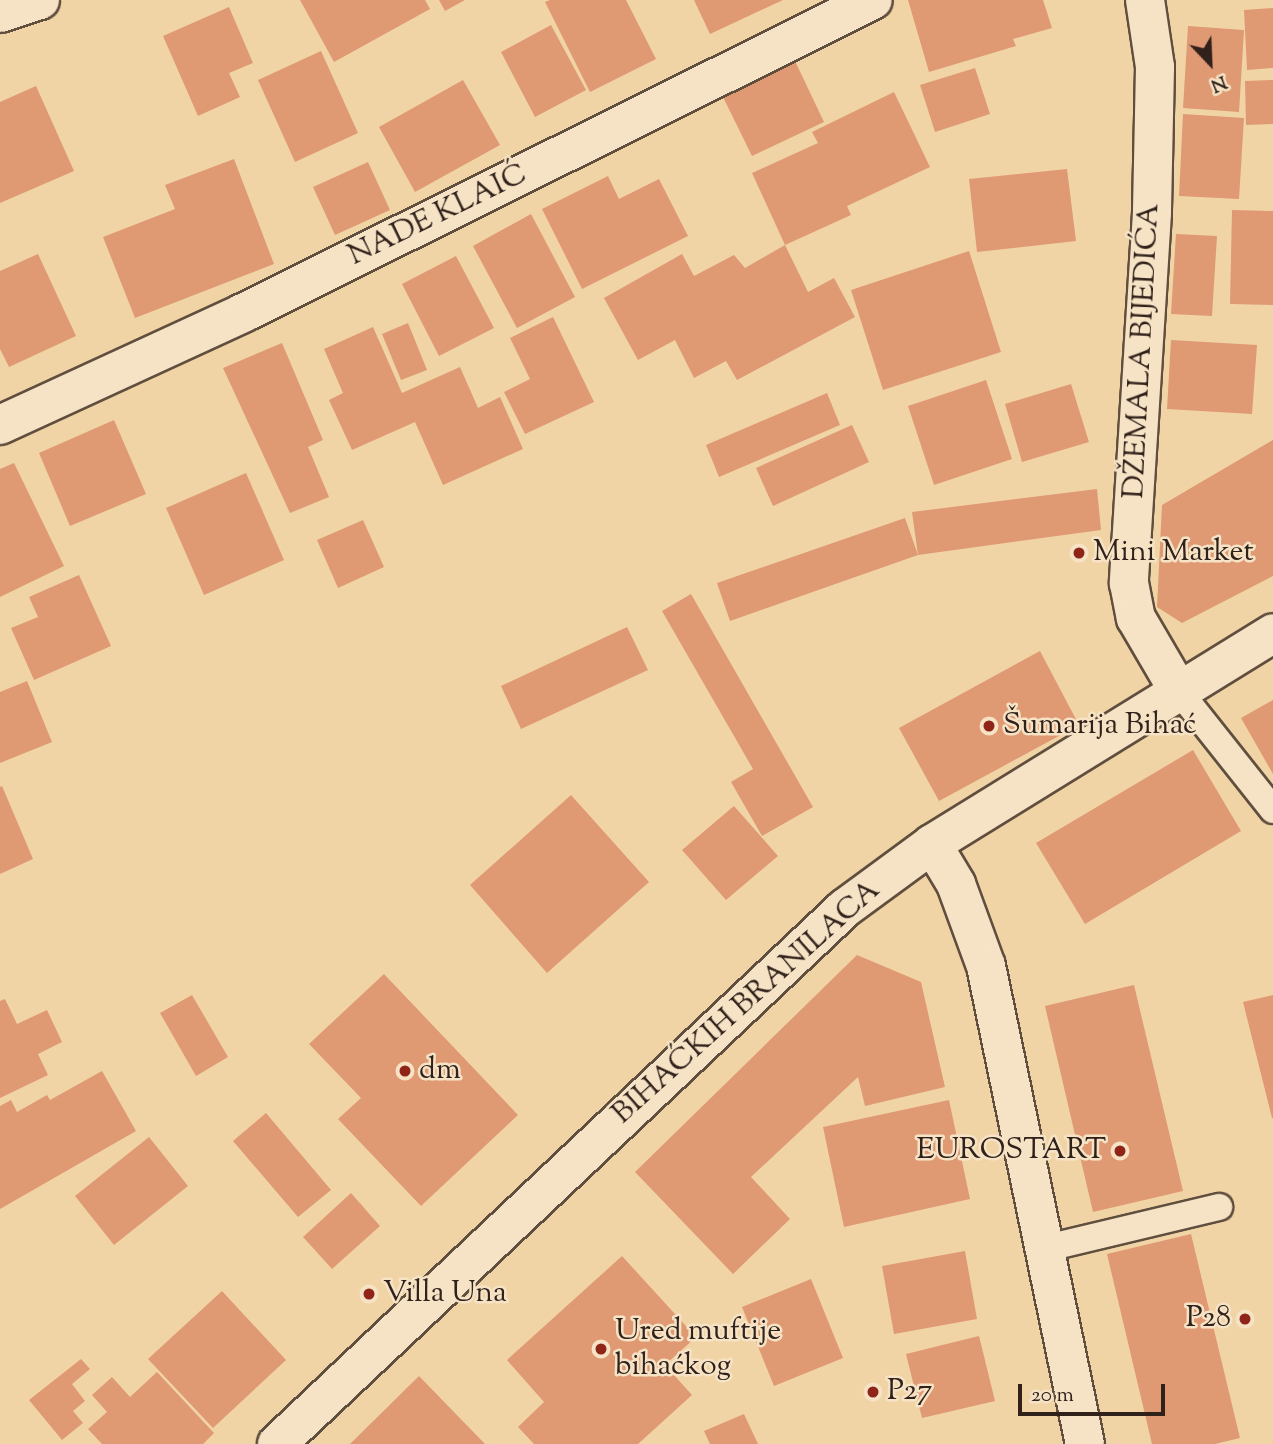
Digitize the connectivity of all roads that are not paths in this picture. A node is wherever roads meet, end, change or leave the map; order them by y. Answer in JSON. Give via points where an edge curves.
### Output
{"nodes":[{"id":1,"x":40,"y":0,"type":"edge"},
{"id":2,"x":873,"y":0,"type":"edge"},
{"id":3,"x":1144,"y":0,"type":"edge"},
{"id":4,"x":0,"y":13,"type":"edge"},
{"id":5,"x":0,"y":425,"type":"edge"},
{"id":6,"x":1273,"y":633,"type":"edge"},
{"id":7,"x":1178,"y":690,"type":"junction"},
{"id":8,"x":1273,"y":810,"type":"edge"},
{"id":9,"x":932,"y":844,"type":"junction"},
{"id":10,"x":1219,"y":1207,"type":"dead end"},
{"id":11,"x":1047,"y":1248,"type":"junction"},
{"id":12,"x":277,"y":1444,"type":"edge"},
{"id":13,"x":1085,"y":1444,"type":"edge"}],
"edges":[{"from":1,"to":4,"type":"street"},
{"from":2,"to":5,"type":"street","name":"NADE KLAIĆ","via":[[243,313]]},
{"from":3,"to":7,"type":"street","name":"DŽEMALA BIJEDIĆA","via":[[1155,67],[1152,200],[1129,583],[1136,618]]},
{"from":6,"to":7,"type":"street","name":"BIHAĆKIH BRANILACA"},
{"from":7,"to":8,"type":"lane"},
{"from":7,"to":9,"type":"street","name":"BIHAĆKIH BRANILACA"},
{"from":9,"to":11,"type":"street","via":[[956,884],[986,966]]},
{"from":9,"to":12,"type":"street","name":"BIHAĆKIH BRANILACA","via":[[845,908]]},
{"from":10,"to":11,"type":"lane"},
{"from":11,"to":13,"type":"street"}]}
